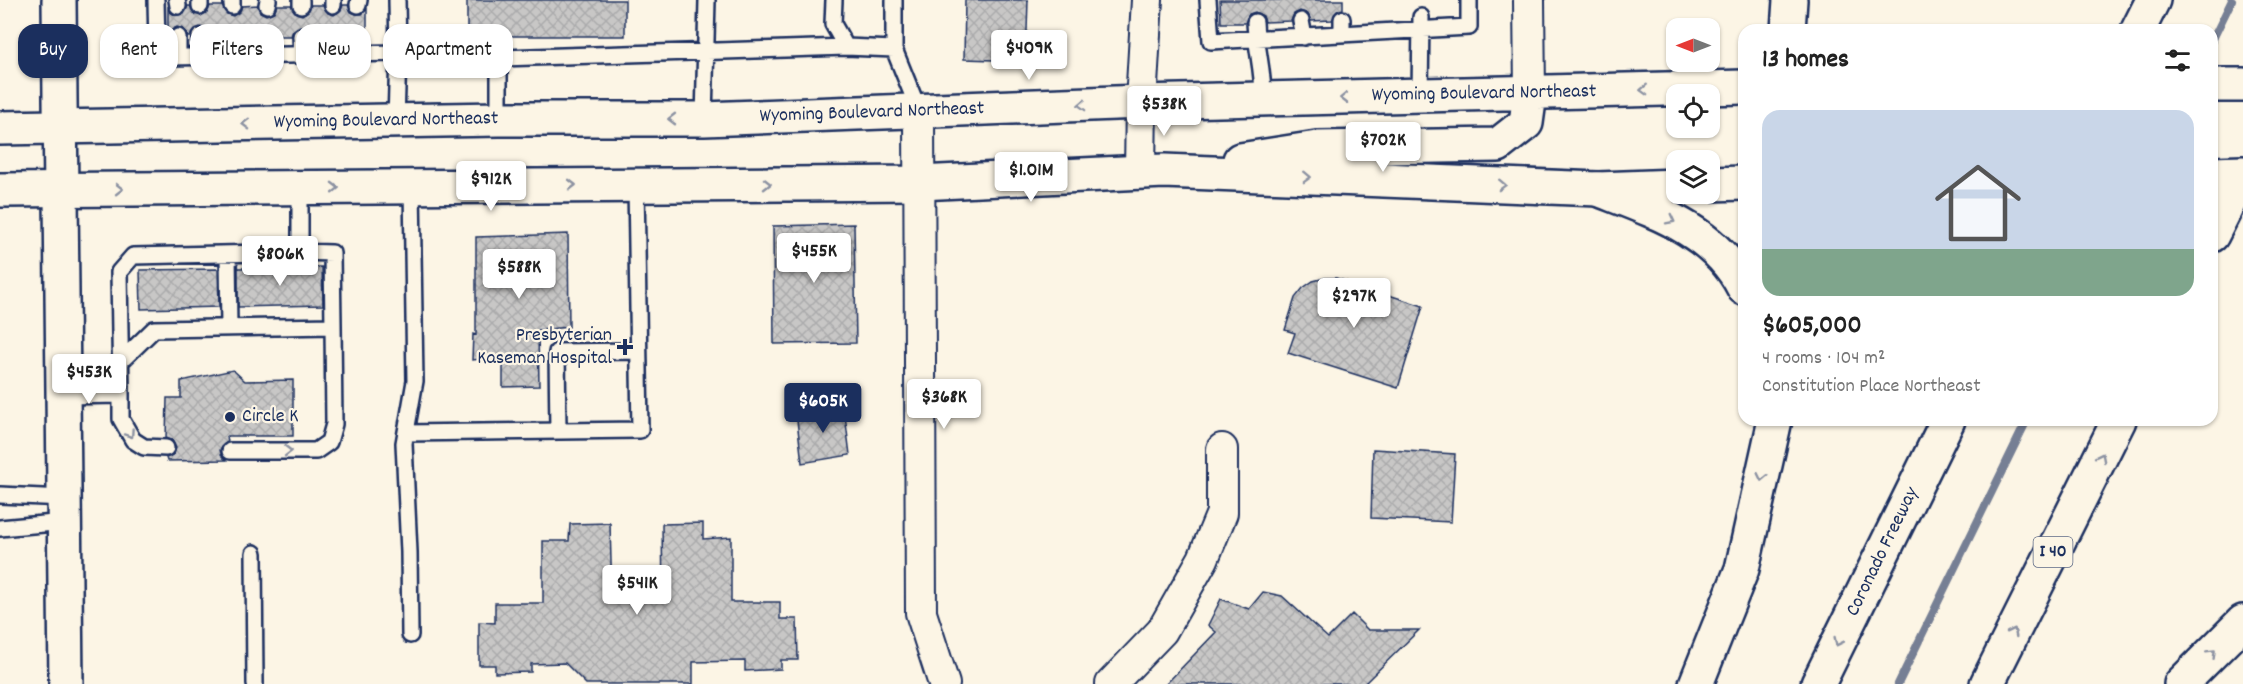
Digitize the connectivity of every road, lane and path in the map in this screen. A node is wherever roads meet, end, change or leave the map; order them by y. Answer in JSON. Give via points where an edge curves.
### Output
{"nodes":[{"id":1,"x":59,"y":0,"type":"edge"},
{"id":2,"x":156,"y":0,"type":"edge"},
{"id":3,"x":397,"y":0,"type":"edge"},
{"id":4,"x":707,"y":0,"type":"edge"},
{"id":5,"x":834,"y":0,"type":"edge"},
{"id":6,"x":894,"y":0,"type":"edge"},
{"id":7,"x":1147,"y":0,"type":"edge"},
{"id":8,"x":1208,"y":0,"type":"edge"},
{"id":9,"x":1469,"y":0,"type":"edge"},
{"id":10,"x":1528,"y":0,"type":"edge"},
{"id":11,"x":1790,"y":0,"type":"edge"},
{"id":12,"x":2153,"y":0,"type":"edge"},
{"id":13,"x":1301,"y":21,"type":"dead end"},
{"id":14,"x":1255,"y":22,"type":"dead end"},
{"id":15,"x":157,"y":24,"type":"edge"},
{"id":16,"x":397,"y":24,"type":"edge"},
{"id":17,"x":1421,"y":24,"type":"junction"},
{"id":18,"x":1788,"y":24,"type":"edge"},
{"id":19,"x":2141,"y":24,"type":"edge"},
{"id":20,"x":1304,"y":37,"type":"junction"},
{"id":21,"x":1256,"y":39,"type":"junction"},
{"id":22,"x":846,"y":47,"type":"junction"},
{"id":23,"x":894,"y":49,"type":"junction"},
{"id":24,"x":705,"y":51,"type":"junction"},
{"id":25,"x":190,"y":56,"type":"edge"},
{"id":26,"x":178,"y":57,"type":"edge"},
{"id":27,"x":397,"y":78,"type":"edge"},
{"id":28,"x":2218,"y":85,"type":"edge"},
{"id":29,"x":2243,"y":85,"type":"edge"},
{"id":30,"x":1738,"y":87,"type":"edge"},
{"id":31,"x":1530,"y":94,"type":"junction"},
{"id":32,"x":1420,"y":96,"type":"junction"},
{"id":33,"x":1263,"y":100,"type":"junction"},
{"id":34,"x":1141,"y":102,"type":"junction"},
{"id":35,"x":919,"y":111,"type":"junction"},
{"id":36,"x":500,"y":118,"type":"junction"},
{"id":37,"x":704,"y":119,"type":"junction"},
{"id":38,"x":396,"y":121,"type":"junction"},
{"id":39,"x":0,"y":128,"type":"edge"},
{"id":40,"x":59,"y":128,"type":"junction"},
{"id":41,"x":1152,"y":171,"type":"junction"},
{"id":42,"x":2243,"y":173,"type":"edge"},
{"id":43,"x":2218,"y":174,"type":"edge"},
{"id":44,"x":920,"y":183,"type":"junction"},
{"id":45,"x":1738,"y":183,"type":"edge"},
{"id":46,"x":1720,"y":184,"type":"edge"},
{"id":47,"x":636,"y":185,"type":"junction"},
{"id":48,"x":1666,"y":186,"type":"edge"},
{"id":49,"x":412,"y":187,"type":"junction"},
{"id":50,"x":300,"y":188,"type":"junction"},
{"id":51,"x":1598,"y":189,"type":"junction"},
{"id":52,"x":0,"y":190,"type":"edge"},
{"id":53,"x":61,"y":190,"type":"junction"},
{"id":54,"x":2218,"y":223,"type":"edge"},
{"id":55,"x":300,"y":252,"type":"junction"},
{"id":56,"x":228,"y":254,"type":"junction"},
{"id":57,"x":1738,"y":274,"type":"edge"},
{"id":58,"x":333,"y":326,"type":"junction"},
{"id":59,"x":229,"y":328,"type":"junction"},
{"id":60,"x":638,"y":351,"type":"junction"},
{"id":61,"x":121,"y":361,"type":"junction"},
{"id":62,"x":121,"y":395,"type":"junction"},
{"id":63,"x":63,"y":396,"type":"junction"},
{"id":64,"x":1773,"y":426,"type":"edge"},
{"id":65,"x":1945,"y":426,"type":"edge"},
{"id":66,"x":2116,"y":426,"type":"edge"},
{"id":67,"x":558,"y":431,"type":"junction"},
{"id":68,"x":406,"y":433,"type":"junction"},
{"id":69,"x":166,"y":448,"type":"dead end"},
{"id":70,"x":1221,"y":449,"type":"dead end"},
{"id":71,"x":230,"y":451,"type":"dead end"},
{"id":72,"x":0,"y":495,"type":"edge"},
{"id":73,"x":64,"y":510,"type":"junction"},
{"id":74,"x":0,"y":528,"type":"edge"},
{"id":75,"x":254,"y":553,"type":"dead end"},
{"id":76,"x":2243,"y":622,"type":"edge"},
{"id":77,"x":410,"y":635,"type":"dead end"},
{"id":78,"x":66,"y":684,"type":"edge"},
{"id":79,"x":255,"y":684,"type":"edge"},
{"id":80,"x":944,"y":684,"type":"edge"},
{"id":81,"x":1111,"y":684,"type":"edge"},
{"id":82,"x":1696,"y":684,"type":"edge"},
{"id":83,"x":1818,"y":684,"type":"edge"},
{"id":84,"x":1987,"y":684,"type":"edge"},
{"id":85,"x":2181,"y":684,"type":"edge"}],
"edges":[{"from":1,"to":40,"type":"main road"},
{"from":2,"to":15,"type":"lane"},
{"from":3,"to":16,"type":"lane"},
{"from":4,"to":24,"type":"lane"},
{"from":5,"to":22,"type":"lane","via":[[833,24]]},
{"from":6,"to":23,"type":"lane"},
{"from":7,"to":34,"type":"street"},
{"from":8,"to":21,"type":"lane","via":[[1211,41]]},
{"from":9,"to":17,"type":"lane","via":[[1469,27]]},
{"from":10,"to":31,"type":"street"},
{"from":11,"to":18,"type":"main road"},
{"from":12,"to":19,"type":"main road"},
{"from":13,"to":20,"type":"lane"},
{"from":14,"to":21,"type":"lane"},
{"from":17,"to":20,"type":"lane","via":[[1342,27]]},
{"from":17,"to":32,"type":"lane"},
{"from":20,"to":21,"type":"lane"},
{"from":21,"to":33,"type":"lane","via":[[1264,78]]},
{"from":22,"to":23,"type":"lane"},
{"from":22,"to":24,"type":"lane"},
{"from":23,"to":35,"type":"lane"},
{"from":24,"to":36,"type":"lane","via":[[500,58]]},
{"from":24,"to":37,"type":"lane"},
{"from":25,"to":26,"type":"lane"},
{"from":27,"to":38,"type":"lane"},
{"from":28,"to":29,"type":"main road"},
{"from":30,"to":31,"type":"main road","name":"Wyoming Boulevard Northeast","one_way":true},
{"from":31,"to":32,"type":"main road","name":"Wyoming Boulevard Northeast"},
{"from":31,"to":41,"type":"main road","via":[[1526,123],[1498,145],[1317,148]]},
{"from":32,"to":33,"type":"main road","name":"Wyoming Boulevard Northeast","one_way":true},
{"from":33,"to":34,"type":"main road","name":"Wyoming Boulevard Northeast"},
{"from":34,"to":35,"type":"main road","name":"Wyoming Boulevard Northeast","one_way":true},
{"from":34,"to":41,"type":"street"},
{"from":35,"to":37,"type":"main road","name":"Wyoming Boulevard Northeast"},
{"from":35,"to":44,"type":"street"},
{"from":37,"to":36,"type":"main road","name":"Wyoming Boulevard Northeast","one_way":true},
{"from":36,"to":38,"type":"main road","name":"Wyoming Boulevard Northeast"},
{"from":38,"to":40,"type":"main road","name":"Wyoming Boulevard Northeast","one_way":true},
{"from":39,"to":40,"type":"main road","name":"Wyoming Boulevard Northeast"},
{"from":40,"to":53,"type":"main road"},
{"from":41,"to":44,"type":"main road"},
{"from":41,"to":51,"type":"main road","one_way":true},
{"from":42,"to":43,"type":"main road"},
{"from":42,"to":54,"type":"main road"},
{"from":47,"to":44,"type":"main road","one_way":true},
{"from":44,"to":80,"type":"street","via":[[921,613]]},
{"from":45,"to":46,"type":"main road"},
{"from":49,"to":47,"type":"main road","one_way":true},
{"from":47,"to":60,"type":"lane"},
{"from":48,"to":51,"type":"main road"},
{"from":50,"to":49,"type":"main road","one_way":true},
{"from":49,"to":68,"type":"lane","via":[[415,381]]},
{"from":53,"to":50,"type":"main road","one_way":true},
{"from":50,"to":55,"type":"lane"},
{"from":51,"to":57,"type":"main road","one_way":true,"via":[[1650,209],[1700,235]]},
{"from":52,"to":53,"type":"main road"},
{"from":53,"to":63,"type":"main road"},
{"from":55,"to":56,"type":"lane"},
{"from":55,"to":58,"type":"lane","via":[[332,253]]},
{"from":56,"to":59,"type":"lane"},
{"from":56,"to":61,"type":"lane","via":[[133,256],[119,272]]},
{"from":58,"to":59,"type":"lane"},
{"from":71,"to":58,"type":"lane","one_way":true,"via":[[316,451],[329,442],[334,424]]},
{"from":59,"to":61,"type":"lane","via":[[154,329]]},
{"from":60,"to":67,"type":"lane","via":[[557,352]]},
{"from":60,"to":67,"type":"lane","via":[[640,430]]},
{"from":61,"to":62,"type":"lane"},
{"from":62,"to":63,"type":"lane"},
{"from":62,"to":69,"type":"lane","one_way":true,"via":[[121,419],[133,440],[144,447]]},
{"from":63,"to":73,"type":"main road"},
{"from":64,"to":82,"type":"main road","one_way":true,"via":[[1742,569]]},
{"from":65,"to":83,"type":"main road","name":"Coronado Freeway","one_way":true},
{"from":84,"to":66,"type":"main road","number":"I 40","one_way":true},
{"from":67,"to":68,"type":"lane"},
{"from":68,"to":77,"type":"lane"},
{"from":70,"to":81,"type":"street","via":[[1222,513],[1203,558],[1162,631]]},
{"from":72,"to":73,"type":"lane"},
{"from":73,"to":74,"type":"lane"},
{"from":73,"to":78,"type":"main road"},
{"from":75,"to":79,"type":"lane"},
{"from":85,"to":76,"type":"main road","one_way":true}]}
